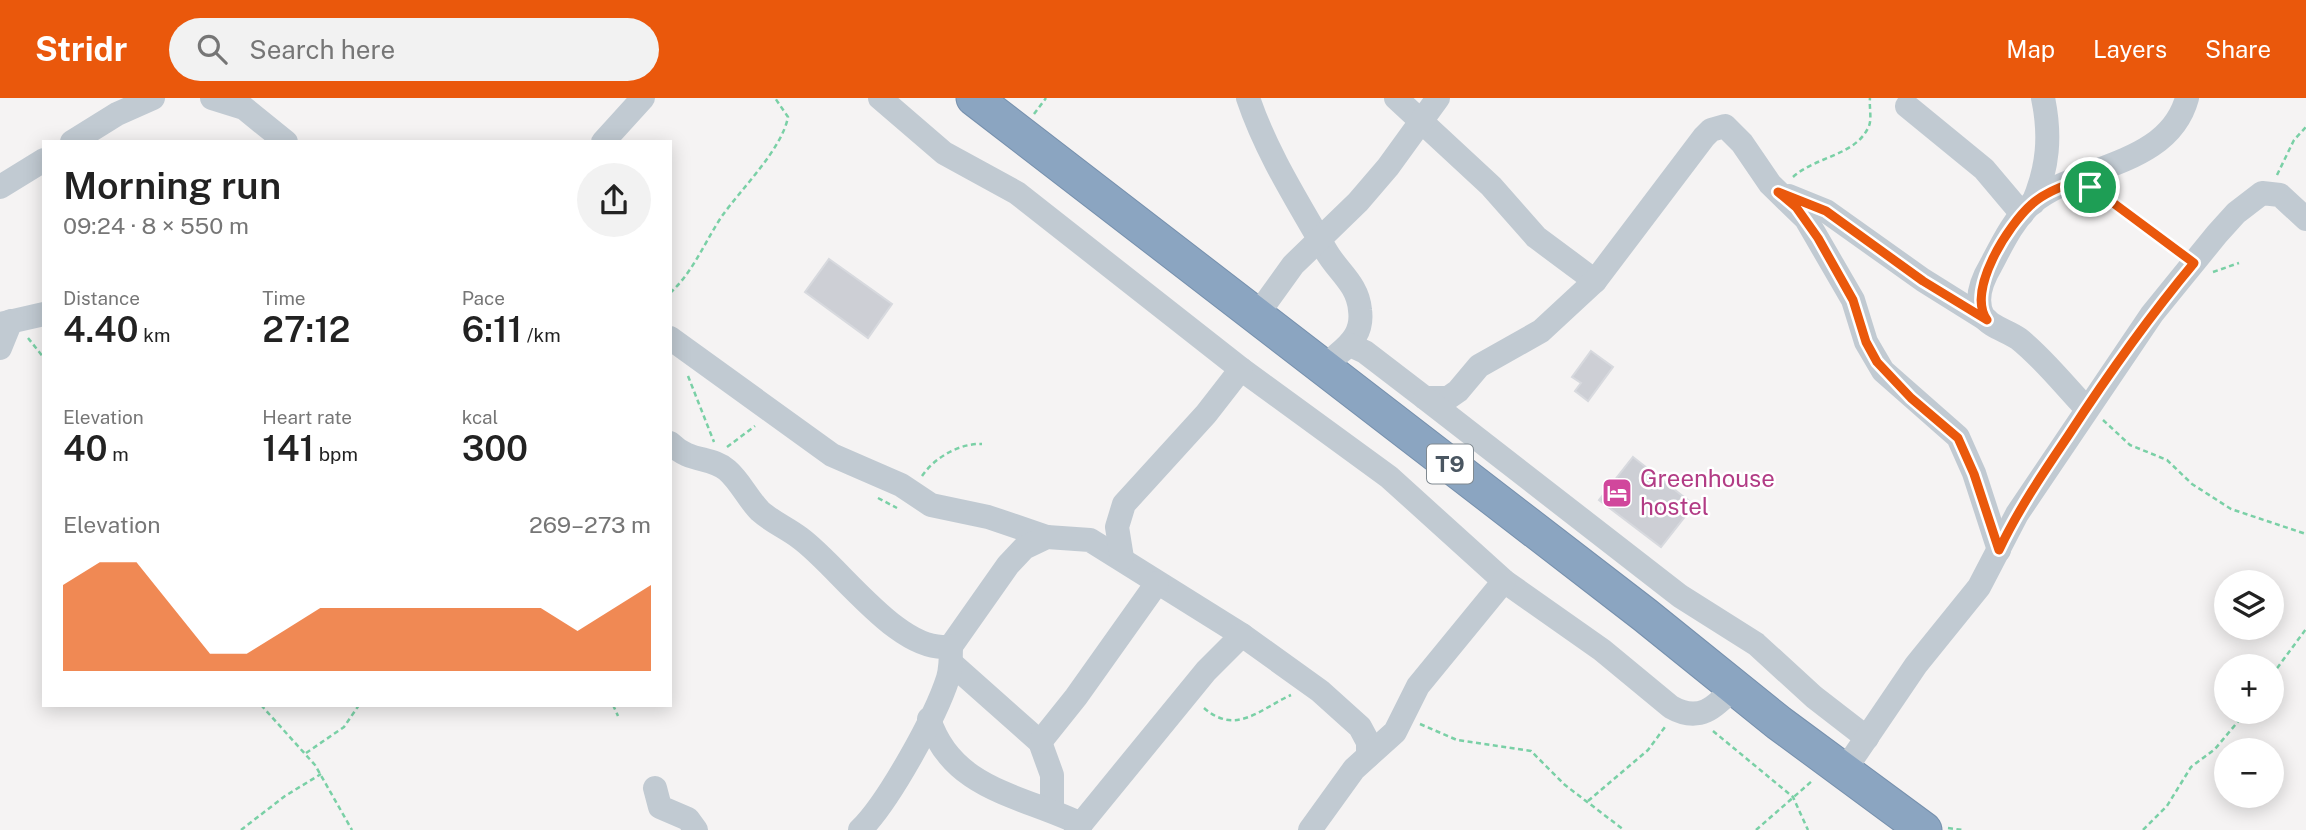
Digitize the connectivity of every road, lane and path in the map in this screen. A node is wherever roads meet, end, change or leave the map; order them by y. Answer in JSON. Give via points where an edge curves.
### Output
{"nodes":[{"id":1,"x":153,"y":98,"type":"edge"},
{"id":2,"x":212,"y":98,"type":"edge"},
{"id":3,"x":643,"y":98,"type":"edge"},
{"id":4,"x":775,"y":98,"type":"edge"},
{"id":5,"x":880,"y":98,"type":"edge"},
{"id":6,"x":974,"y":98,"type":"edge"},
{"id":7,"x":1248,"y":98,"type":"edge"},
{"id":8,"x":1396,"y":98,"type":"edge"},
{"id":9,"x":1438,"y":98,"type":"edge"},
{"id":10,"x":1870,"y":98,"type":"edge"},
{"id":11,"x":2043,"y":98,"type":"edge"},
{"id":12,"x":2187,"y":98,"type":"edge"},
{"id":13,"x":1907,"y":106,"type":"dead end"},
{"id":14,"x":117,"y":114,"type":"junction"},
{"id":15,"x":2306,"y":127,"type":"edge"},
{"id":16,"x":1414,"y":129,"type":"junction"},
{"id":17,"x":75,"y":140,"type":"edge"},
{"id":18,"x":110,"y":140,"type":"edge"},
{"id":19,"x":284,"y":140,"type":"edge"},
{"id":20,"x":605,"y":140,"type":"edge"},
{"id":21,"x":42,"y":161,"type":"edge"},
{"id":22,"x":2081,"y":179,"type":"junction"},
{"id":23,"x":0,"y":187,"type":"edge"},
{"id":24,"x":1778,"y":192,"type":"junction"},
{"id":25,"x":2262,"y":193,"type":"junction"},
{"id":26,"x":2028,"y":208,"type":"junction"},
{"id":27,"x":2306,"y":219,"type":"edge"},
{"id":28,"x":1320,"y":239,"type":"junction"},
{"id":29,"x":2194,"y":263,"type":"junction"},
{"id":30,"x":1595,"y":281,"type":"junction"},
{"id":31,"x":672,"y":291,"type":"edge"},
{"id":32,"x":42,"y":315,"type":"edge"},
{"id":33,"x":1257,"y":315,"type":"junction"},
{"id":34,"x":1987,"y":320,"type":"junction"},
{"id":35,"x":5,"y":331,"type":"edge"},
{"id":36,"x":1350,"y":345,"type":"junction"},
{"id":37,"x":680,"y":346,"type":"edge"},
{"id":38,"x":42,"y":355,"type":"edge"},
{"id":39,"x":1322,"y":365,"type":"junction"},
{"id":40,"x":1241,"y":369,"type":"junction"},
{"id":41,"x":1425,"y":398,"type":"junction"},
{"id":42,"x":2086,"y":408,"type":"junction"},
{"id":43,"x":776,"y":415,"type":"junction"},
{"id":44,"x":672,"y":444,"type":"edge"},
{"id":45,"x":982,"y":444,"type":"dead end"},
{"id":46,"x":724,"y":463,"type":"junction"},
{"id":47,"x":901,"y":485,"type":"junction"},
{"id":48,"x":1124,"y":504,"type":"junction"},
{"id":49,"x":2306,"y":534,"type":"edge"},
{"id":50,"x":1047,"y":537,"type":"junction"},
{"id":51,"x":1090,"y":540,"type":"junction"},
{"id":52,"x":1999,"y":550,"type":"junction"},
{"id":53,"x":1122,"y":558,"type":"junction"},
{"id":54,"x":1504,"y":581,"type":"junction"},
{"id":55,"x":1157,"y":583,"type":"junction"},
{"id":56,"x":2306,"y":629,"type":"edge"},
{"id":57,"x":1242,"y":635,"type":"junction"},
{"id":58,"x":951,"y":654,"type":"junction"},
{"id":59,"x":2284,"y":655,"type":"edge"},
{"id":60,"x":1734,"y":687,"type":"junction"},
{"id":61,"x":1320,"y":691,"type":"junction"},
{"id":62,"x":1189,"y":693,"type":"junction"},
{"id":63,"x":263,"y":707,"type":"edge"},
{"id":64,"x":357,"y":707,"type":"edge"},
{"id":65,"x":615,"y":707,"type":"edge"},
{"id":66,"x":1671,"y":707,"type":"junction"},
{"id":67,"x":1406,"y":715,"type":"junction"},
{"id":68,"x":618,"y":716,"type":"dead end"},
{"id":69,"x":1694,"y":716,"type":"junction"},
{"id":70,"x":929,"y":719,"type":"junction"},
{"id":71,"x":2236,"y":724,"type":"edge"},
{"id":72,"x":1867,"y":738,"type":"junction"},
{"id":73,"x":1040,"y":742,"type":"junction"},
{"id":74,"x":306,"y":753,"type":"junction"},
{"id":75,"x":1368,"y":755,"type":"junction"},
{"id":76,"x":1844,"y":771,"type":"junction"},
{"id":77,"x":321,"y":774,"type":"junction"},
{"id":78,"x":655,"y":788,"type":"dead end"},
{"id":79,"x":1793,"y":797,"type":"junction"},
{"id":80,"x":1588,"y":801,"type":"junction"},
{"id":81,"x":1052,"y":810,"type":"junction"},
{"id":82,"x":1078,"y":827,"type":"edge"},
{"id":83,"x":241,"y":830,"type":"edge"},
{"id":84,"x":352,"y":830,"type":"edge"},
{"id":85,"x":696,"y":830,"type":"edge"},
{"id":86,"x":860,"y":830,"type":"edge"},
{"id":87,"x":1310,"y":830,"type":"edge"},
{"id":88,"x":1624,"y":830,"type":"edge"},
{"id":89,"x":1756,"y":830,"type":"edge"},
{"id":90,"x":1808,"y":830,"type":"edge"},
{"id":91,"x":1924,"y":830,"type":"edge"},
{"id":92,"x":2143,"y":830,"type":"edge"}],
"edges":[{"from":1,"to":14,"type":"street"},
{"from":2,"to":19,"type":"street","via":[[244,108]]},
{"from":3,"to":20,"type":"street"},
{"from":4,"to":31,"type":"path","via":[[788,117],[780,138],[719,221],[689,273]]},
{"from":5,"to":40,"type":"street","via":[[944,153],[1017,193]]},
{"from":6,"to":33,"type":"highway","number":"T9"},
{"from":7,"to":28,"type":"street","via":[[1273,158]]},
{"from":8,"to":16,"type":"street"},
{"from":9,"to":16,"type":"street"},
{"from":10,"to":24,"type":"path","via":[[1869,125],[1855,145],[1805,168]]},
{"from":11,"to":26,"type":"street","via":[[2048,149],[2042,181]]},
{"from":12,"to":22,"type":"street","via":[[2180,116],[2157,141]]},
{"from":13,"to":26,"type":"street"},
{"from":14,"to":17,"type":"street"},
{"from":14,"to":18,"type":"street"},
{"from":15,"to":25,"type":"path"},
{"from":16,"to":28,"type":"street","via":[[1358,202]]},
{"from":16,"to":30,"type":"street","via":[[1491,186],[1536,237]]},
{"from":21,"to":23,"type":"street"},
{"from":22,"to":26,"type":"street"},
{"from":22,"to":29,"type":"path"},
{"from":24,"to":30,"type":"street","via":[[1733,131],[1719,126],[1672,176]]},
{"from":24,"to":34,"type":"street","via":[[1826,211],[1923,281]]},
{"from":24,"to":52,"type":"street","via":[[1796,207],[1818,238],[1853,300],[1877,362],[1958,438]]},
{"from":25,"to":27,"type":"street","via":[[2280,195]]},
{"from":25,"to":29,"type":"street","via":[[2236,213]]},
{"from":26,"to":34,"type":"street","via":[[1998,251],[1980,289],[1979,303]]},
{"from":28,"to":33,"type":"street","via":[[1293,265]]},
{"from":28,"to":36,"type":"street","via":[[1358,298],[1360,327]]},
{"from":29,"to":42,"type":"street"},
{"from":30,"to":41,"type":"street","via":[[1541,331],[1479,366],[1448,398]]},
{"from":32,"to":35,"type":"street"},
{"from":33,"to":39,"type":"highway","number":"T9"},
{"from":34,"to":42,"type":"street","via":[[2018,339]]},
{"from":35,"to":38,"type":"path","via":[[29,339]]},
{"from":36,"to":39,"type":"street"},
{"from":36,"to":41,"type":"street"},
{"from":37,"to":43,"type":"street"},
{"from":37,"to":46,"type":"path","via":[[692,392]]},
{"from":39,"to":60,"type":"highway","number":"T9"},
{"from":40,"to":48,"type":"street"},
{"from":40,"to":54,"type":"street","via":[[1389,477]]},
{"from":41,"to":72,"type":"street","via":[[1681,596],[1756,644]]},
{"from":42,"to":49,"type":"path","via":[[2130,444],[2167,460],[2192,484],[2231,509]]},
{"from":42,"to":52,"type":"street"},
{"from":43,"to":46,"type":"path","via":[[747,430]]},
{"from":43,"to":47,"type":"street","via":[[832,456]]},
{"from":44,"to":46,"type":"street","via":[[693,459]]},
{"from":45,"to":47,"type":"path","via":[[959,447],[932,463],[920,478]]},
{"from":46,"to":58,"type":"street","via":[[763,514],[800,537],[894,626]]},
{"from":47,"to":50,"type":"street","via":[[931,505],[988,517]]},
{"from":48,"to":51,"type":"street"},
{"from":48,"to":53,"type":"street","via":[[1117,527]]},
{"from":50,"to":51,"type":"street"},
{"from":50,"to":58,"type":"street","via":[[1024,548],[1008,565]]},
{"from":51,"to":53,"type":"street"},
{"from":52,"to":72,"type":"street","via":[[1979,587],[1916,665]]},
{"from":53,"to":55,"type":"street"},
{"from":54,"to":66,"type":"street"},
{"from":54,"to":67,"type":"street","via":[[1418,687]]},
{"from":55,"to":57,"type":"street"},
{"from":55,"to":73,"type":"street"},
{"from":56,"to":59,"type":"path"},
{"from":57,"to":61,"type":"street"},
{"from":57,"to":62,"type":"street"},
{"from":58,"to":70,"type":"street","via":[[948,678]]},
{"from":58,"to":73,"type":"street"},
{"from":60,"to":69,"type":"street","via":[[1718,705]]},
{"from":60,"to":76,"type":"highway","number":"T9"},
{"from":61,"to":62,"type":"path","via":[[1296,693],[1242,721],[1215,717]]},
{"from":61,"to":75,"type":"street","via":[[1360,727],[1368,742]]},
{"from":62,"to":82,"type":"street"},
{"from":63,"to":74,"type":"path"},
{"from":64,"to":74,"type":"path","via":[[344,727]]},
{"from":65,"to":68,"type":"path"},
{"from":66,"to":69,"type":"street"},
{"from":66,"to":80,"type":"path","via":[[1656,742]]},
{"from":67,"to":75,"type":"street","via":[[1395,732]]},
{"from":67,"to":80,"type":"path","via":[[1457,740],[1531,751]]},
{"from":69,"to":79,"type":"path"},
{"from":70,"to":81,"type":"street","via":[[936,741],[958,768],[979,783]]},
{"from":70,"to":86,"type":"street","via":[[892,787]]},
{"from":71,"to":92,"type":"path","via":[[2191,767],[2167,806]]},
{"from":72,"to":76,"type":"street"},
{"from":73,"to":81,"type":"street","via":[[1052,775]]},
{"from":74,"to":77,"type":"path"},
{"from":75,"to":87,"type":"street"},
{"from":76,"to":91,"type":"highway","number":"T9"},
{"from":77,"to":83,"type":"path"},
{"from":77,"to":84,"type":"path"},
{"from":78,"to":85,"type":"street","via":[[660,807],[688,819]]},
{"from":79,"to":89,"type":"path"},
{"from":79,"to":90,"type":"path"},
{"from":80,"to":88,"type":"path"},
{"from":81,"to":82,"type":"street"}]}
